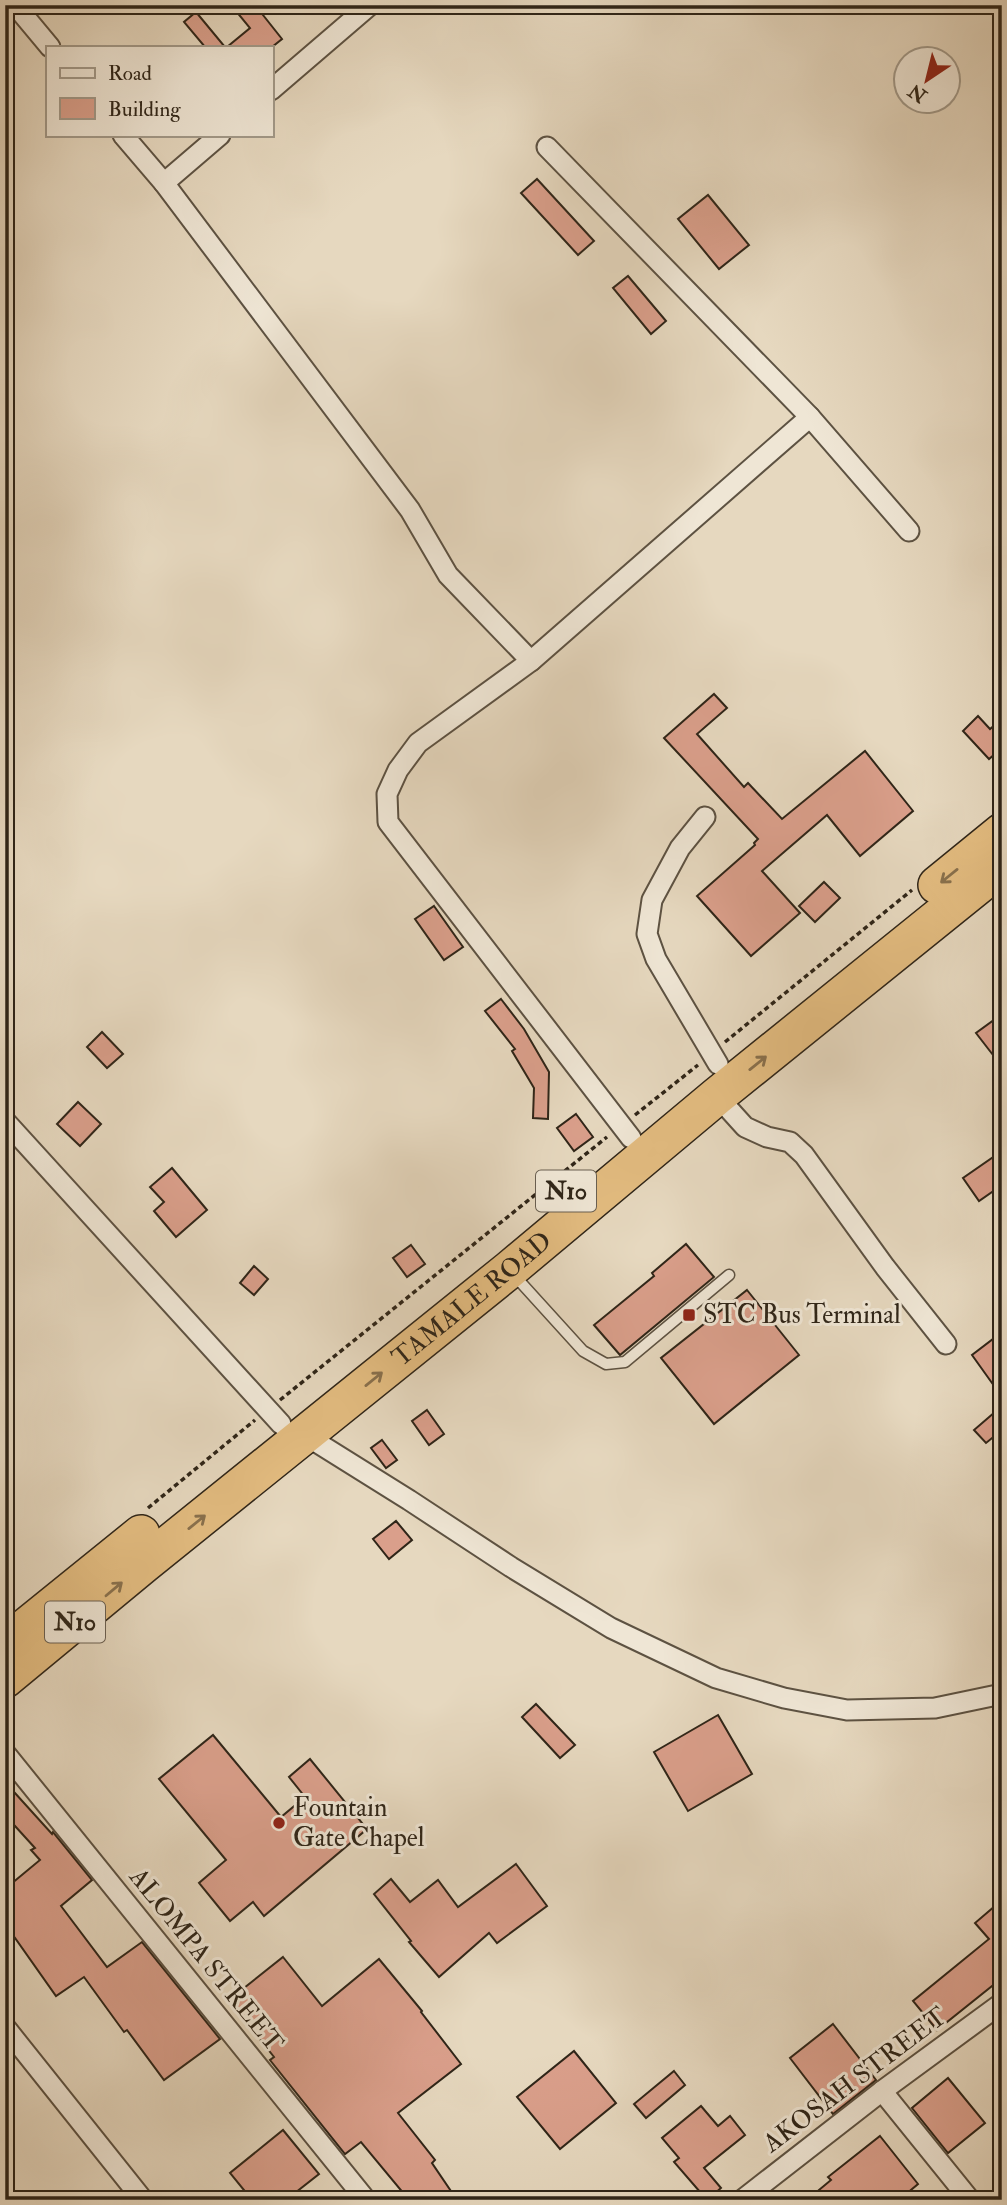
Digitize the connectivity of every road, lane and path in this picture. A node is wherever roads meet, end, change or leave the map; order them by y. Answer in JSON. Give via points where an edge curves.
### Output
{"nodes":[{"id":1,"x":15,"y":5,"type":"edge"},
{"id":2,"x":370,"y":5,"type":"edge"},
{"id":3,"x":49,"y":46,"type":"edge"},
{"id":4,"x":273,"y":88,"type":"edge"},
{"id":5,"x":124,"y":136,"type":"edge"},
{"id":6,"x":219,"y":136,"type":"edge"},
{"id":7,"x":547,"y":147,"type":"dead end"},
{"id":8,"x":164,"y":183,"type":"junction"},
{"id":9,"x":810,"y":417,"type":"junction"},
{"id":10,"x":909,"y":531,"type":"dead end"},
{"id":11,"x":531,"y":661,"type":"junction"},
{"id":12,"x":705,"y":817,"type":"dead end"},
{"id":13,"x":1002,"y":832,"type":"edge"},
{"id":14,"x":1002,"y":866,"type":"edge"},
{"id":15,"x":916,"y":887,"type":"dead end"},
{"id":16,"x":716,"y":1071,"type":"junction"},
{"id":17,"x":5,"y":1121,"type":"edge"},
{"id":18,"x":626,"y":1132,"type":"junction"},
{"id":19,"x":517,"y":1252,"type":"junction"},
{"id":20,"x":729,"y":1275,"type":"dead end"},
{"id":21,"x":946,"y":1344,"type":"dead end"},
{"id":22,"x":285,"y":1423,"type":"junction"},
{"id":23,"x":145,"y":1511,"type":"dead end"},
{"id":24,"x":136,"y":1555,"type":"junction"},
{"id":25,"x":5,"y":1644,"type":"edge"},
{"id":26,"x":5,"y":1679,"type":"edge"},
{"id":27,"x":1002,"y":1694,"type":"edge"},
{"id":28,"x":5,"y":1753,"type":"edge"},
{"id":29,"x":1002,"y":2003,"type":"edge"},
{"id":30,"x":5,"y":2028,"type":"edge"},
{"id":31,"x":882,"y":2091,"type":"junction"},
{"id":32,"x":143,"y":2200,"type":"edge"},
{"id":33,"x":366,"y":2200,"type":"edge"},
{"id":34,"x":741,"y":2200,"type":"edge"},
{"id":35,"x":970,"y":2200,"type":"edge"}],
"edges":[{"from":1,"to":3,"type":"street"},
{"from":2,"to":4,"type":"street"},
{"from":5,"to":8,"type":"street"},
{"from":6,"to":8,"type":"street"},
{"from":7,"to":9,"type":"street"},
{"from":8,"to":11,"type":"street","via":[[410,510],[448,575]]},
{"from":9,"to":10,"type":"street"},
{"from":9,"to":11,"type":"street"},
{"from":11,"to":18,"type":"street","via":[[418,743],[387,794],[388,822]]},
{"from":12,"to":16,"type":"street","via":[[680,848],[652,900],[648,934],[656,959]]},
{"from":13,"to":16,"type":"highway","name":"TAMALE ROAD","number":"N10","one_way":true},
{"from":16,"to":14,"type":"highway","name":"TAMALE ROAD","number":"N10","one_way":true},
{"from":15,"to":16,"type":"path"},
{"from":16,"to":18,"type":"highway","name":"TAMALE ROAD","number":"N10"},
{"from":16,"to":18,"type":"path"},
{"from":16,"to":19,"type":"highway","name":"TAMALE ROAD","number":"N10"},
{"from":16,"to":21,"type":"street","via":[[745,1127],[790,1142],[804,1155]]},
{"from":17,"to":22,"type":"street"},
{"from":18,"to":19,"type":"highway","name":"TAMALE ROAD","number":"N10"},
{"from":18,"to":22,"type":"path"},
{"from":19,"to":20,"type":"lane","via":[[583,1351],[606,1364],[625,1362]]},
{"from":19,"to":22,"type":"highway","name":"TAMALE ROAD","number":"N10"},
{"from":22,"to":23,"type":"path"},
{"from":22,"to":24,"type":"highway","name":"TAMALE ROAD","number":"N10"},
{"from":22,"to":27,"type":"street","via":[[611,1628],[716,1678],[847,1710],[935,1708]]},
{"from":24,"to":25,"type":"highway","name":"TAMALE ROAD","number":"N10"},
{"from":26,"to":24,"type":"highway","name":"TAMALE ROAD","number":"N10","one_way":true},
{"from":28,"to":33,"type":"street","name":"ALOMPA STREET"},
{"from":29,"to":31,"type":"street","name":"AKOSAH STREET"},
{"from":30,"to":32,"type":"street"},
{"from":31,"to":34,"type":"street","name":"AKOSAH STREET"},
{"from":31,"to":35,"type":"street"}]}
